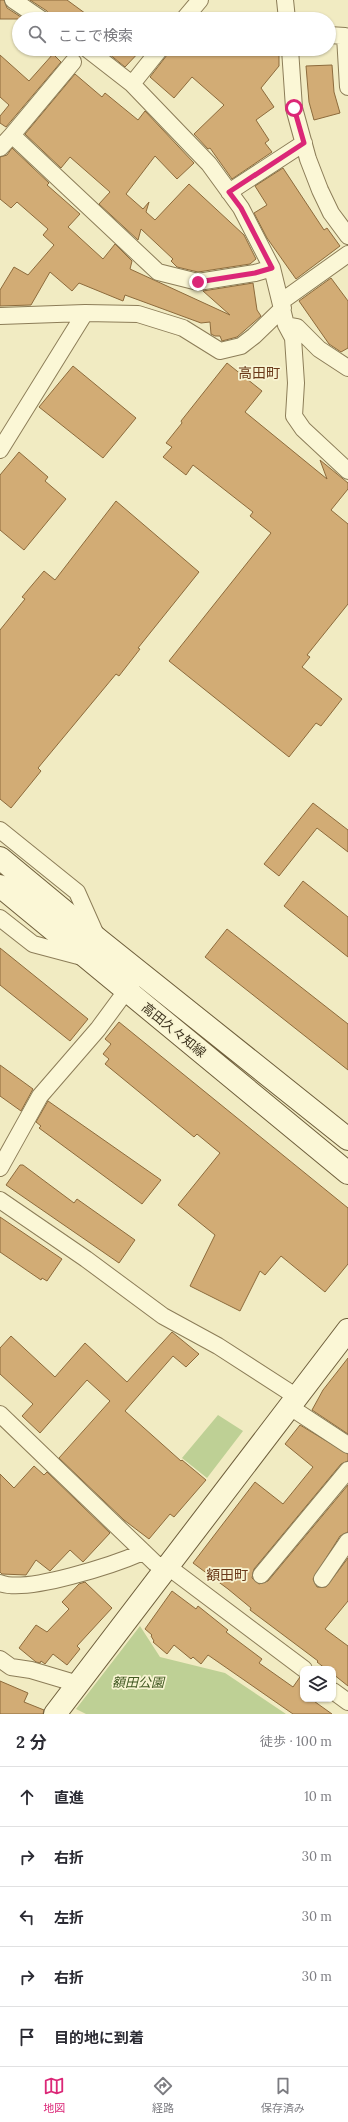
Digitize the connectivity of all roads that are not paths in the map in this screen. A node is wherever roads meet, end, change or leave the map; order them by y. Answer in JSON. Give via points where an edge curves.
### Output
{"nodes":[{"id":1,"x":13,"y":0,"type":"edge"},
{"id":2,"x":200,"y":0,"type":"edge"},
{"id":3,"x":285,"y":0,"type":"edge"},
{"id":4,"x":31,"y":12,"type":"edge"},
{"id":5,"x":190,"y":12,"type":"edge"},
{"id":6,"x":286,"y":12,"type":"edge"},
{"id":7,"x":336,"y":35,"type":"edge"},
{"id":8,"x":96,"y":56,"type":"edge"},
{"id":9,"x":154,"y":56,"type":"edge"},
{"id":10,"x":290,"y":56,"type":"edge"},
{"id":11,"x":73,"y":62,"type":"dead end"},
{"id":12,"x":132,"y":84,"type":"junction"},
{"id":13,"x":348,"y":87,"type":"edge"},
{"id":14,"x":12,"y":135,"type":"junction"},
{"id":15,"x":304,"y":143,"type":"junction"},
{"id":16,"x":0,"y":148,"type":"edge"},
{"id":17,"x":229,"y":192,"type":"junction"},
{"id":18,"x":348,"y":236,"type":"edge"},
{"id":19,"x":348,"y":254,"type":"edge"},
{"id":20,"x":272,"y":268,"type":"junction"},
{"id":21,"x":282,"y":304,"type":"junction"},
{"id":22,"x":85,"y":313,"type":"junction"},
{"id":23,"x":0,"y":316,"type":"edge"},
{"id":24,"x":286,"y":325,"type":"junction"},
{"id":25,"x":348,"y":368,"type":"edge"},
{"id":26,"x":0,"y":450,"type":"edge"},
{"id":27,"x":348,"y":471,"type":"edge"},
{"id":28,"x":0,"y":830,"type":"edge"},
{"id":29,"x":0,"y":858,"type":"edge"},
{"id":30,"x":0,"y":886,"type":"edge"},
{"id":31,"x":0,"y":918,"type":"edge"},
{"id":32,"x":99,"y":940,"type":"junction"},
{"id":33,"x":86,"y":958,"type":"junction"},
{"id":34,"x":140,"y":972,"type":"junction"},
{"id":35,"x":127,"y":991,"type":"junction"},
{"id":36,"x":348,"y":1139,"type":"edge"},
{"id":37,"x":0,"y":1168,"type":"edge"},
{"id":38,"x":348,"y":1173,"type":"edge"},
{"id":39,"x":0,"y":1200,"type":"edge"},
{"id":40,"x":348,"y":1330,"type":"edge"},
{"id":41,"x":341,"y":1351,"type":"edge"},
{"id":42,"x":294,"y":1402,"type":"junction"},
{"id":43,"x":0,"y":1414,"type":"edge"},
{"id":44,"x":348,"y":1445,"type":"edge"},
{"id":45,"x":348,"y":1470,"type":"edge"},
{"id":46,"x":346,"y":1549,"type":"edge"},
{"id":47,"x":143,"y":1552,"type":"junction"},
{"id":48,"x":165,"y":1569,"type":"junction"},
{"id":49,"x":261,"y":1575,"type":"dead end"},
{"id":50,"x":322,"y":1579,"type":"dead end"},
{"id":51,"x":0,"y":1583,"type":"edge"},
{"id":52,"x":0,"y":1660,"type":"edge"},
{"id":53,"x":300,"y":1666,"type":"edge"},
{"id":54,"x":78,"y":1684,"type":"junction"},
{"id":55,"x":336,"y":1693,"type":"edge"},
{"id":56,"x":348,"y":1702,"type":"edge"},
{"id":57,"x":55,"y":1714,"type":"edge"}],
"edges":[{"from":1,"to":4,"type":"street"},
{"from":2,"to":5,"type":"street"},
{"from":3,"to":6,"type":"street"},
{"from":7,"to":13,"type":"street","via":[[345,36]]},
{"from":8,"to":12,"type":"street"},
{"from":9,"to":12,"type":"street"},
{"from":10,"to":15,"type":"street","via":[[294,108]]},
{"from":11,"to":14,"type":"street"},
{"from":12,"to":17,"type":"street","via":[[209,164]]},
{"from":14,"to":16,"type":"street"},
{"from":14,"to":20,"type":"street","via":[[158,272],[198,282]]},
{"from":15,"to":17,"type":"street"},
{"from":15,"to":18,"type":"street","via":[[320,190]]},
{"from":17,"to":20,"type":"street","via":[[241,208]]},
{"from":19,"to":21,"type":"street"},
{"from":20,"to":21,"type":"street"},
{"from":21,"to":22,"type":"street","via":[[254,336],[240,346],[220,351],[183,328],[138,314]]},
{"from":21,"to":24,"type":"street"},
{"from":22,"to":23,"type":"street"},
{"from":22,"to":26,"type":"street"},
{"from":24,"to":25,"type":"street","via":[[296,327],[319,349]]},
{"from":24,"to":27,"type":"street","via":[[293,338],[295,354],[294,416],[304,430]]},
{"from":28,"to":32,"type":"street","via":[[78,892]]},
{"from":29,"to":32,"type":"main road","name":"高田久々知線"},
{"from":30,"to":33,"type":"main road","name":"高田久々知線"},
{"from":31,"to":33,"type":"street","via":[[33,944]]},
{"from":32,"to":34,"type":"main road","name":"高田久々知線"},
{"from":33,"to":35,"type":"main road","name":"高田久々知線"},
{"from":34,"to":35,"type":"street"},
{"from":34,"to":36,"type":"main road","name":"高田久々知線"},
{"from":35,"to":37,"type":"street","via":[[40,1096]]},
{"from":35,"to":38,"type":"main road","name":"高田久々知線"},
{"from":39,"to":42,"type":"street","via":[[163,1316],[218,1346]]},
{"from":40,"to":41,"type":"main road"},
{"from":41,"to":42,"type":"main road"},
{"from":42,"to":44,"type":"street"},
{"from":42,"to":48,"type":"main road"},
{"from":43,"to":47,"type":"street"},
{"from":45,"to":49,"type":"street"},
{"from":46,"to":50,"type":"street"},
{"from":47,"to":48,"type":"street","via":[[155,1564]]},
{"from":47,"to":51,"type":"street","via":[[119,1562],[60,1578],[23,1586]]},
{"from":48,"to":53,"type":"street","via":[[174,1572]]},
{"from":48,"to":54,"type":"main road"},
{"from":52,"to":54,"type":"street","via":[[11,1667],[31,1670]]},
{"from":54,"to":57,"type":"main road"},
{"from":55,"to":56,"type":"street"}]}
